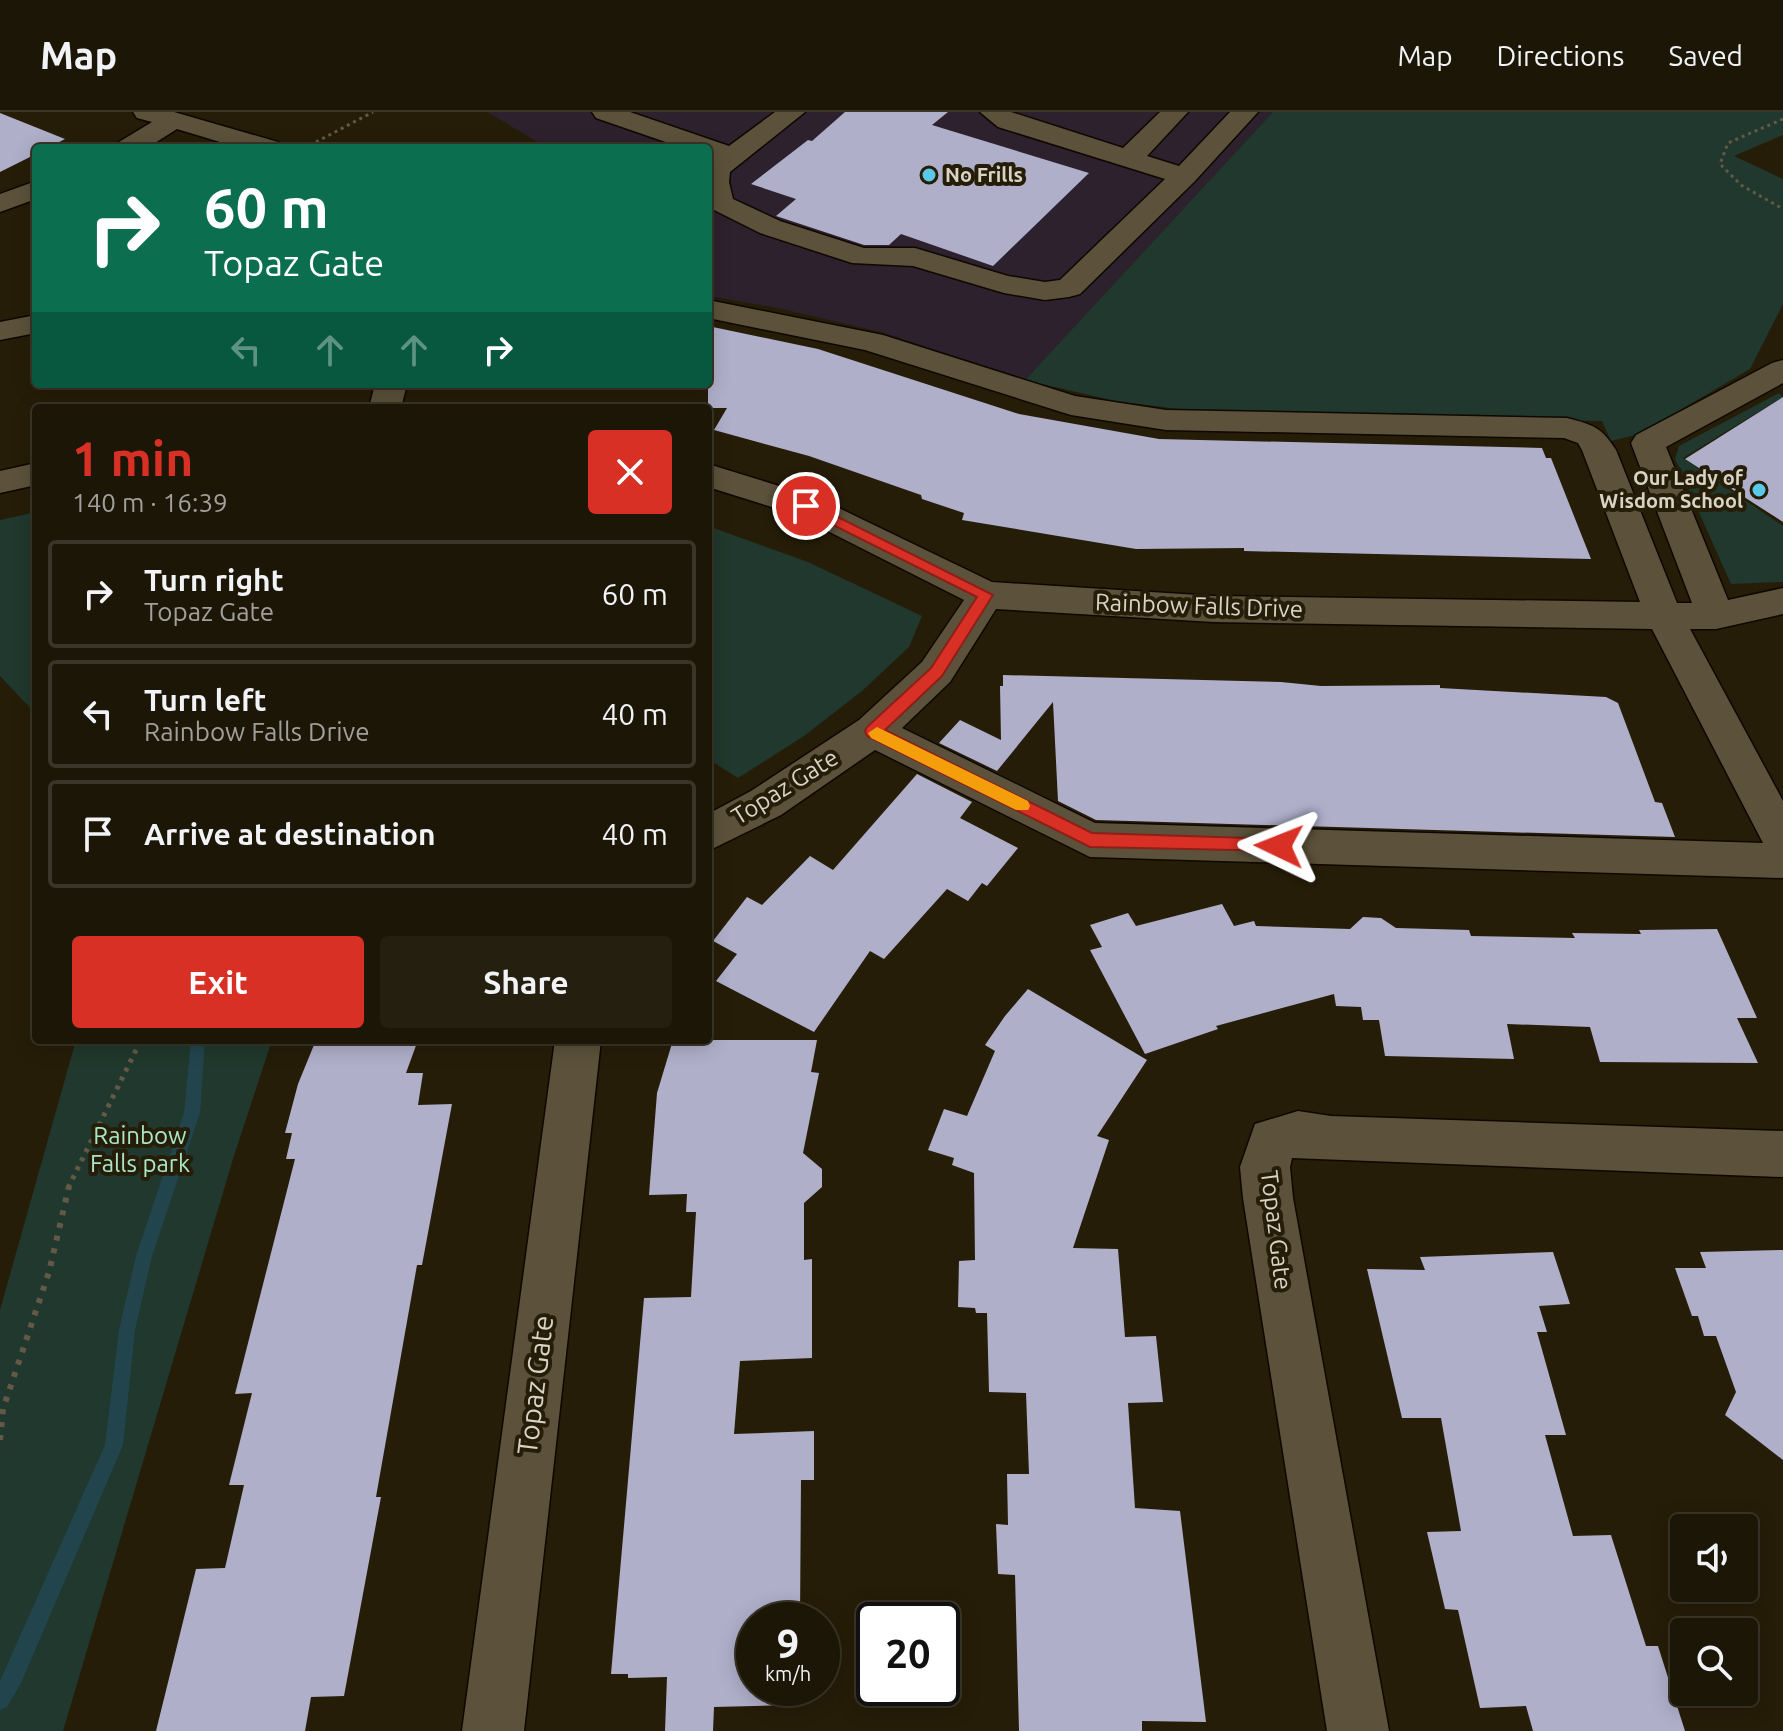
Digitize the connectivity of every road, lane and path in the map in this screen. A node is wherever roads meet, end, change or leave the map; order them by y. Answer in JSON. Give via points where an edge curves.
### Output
{"nodes":[{"id":1,"x":373,"y":112,"type":"edge"},
{"id":2,"x":605,"y":112,"type":"edge"},
{"id":3,"x":679,"y":112,"type":"edge"},
{"id":4,"x":792,"y":112,"type":"edge"},
{"id":5,"x":993,"y":112,"type":"edge"},
{"id":6,"x":1079,"y":112,"type":"edge"},
{"id":7,"x":1175,"y":112,"type":"edge"},
{"id":8,"x":1245,"y":112,"type":"edge"},
{"id":9,"x":159,"y":117,"type":"edge"},
{"id":10,"x":1783,"y":119,"type":"edge"},
{"id":11,"x":655,"y":129,"type":"junction"},
{"id":12,"x":1053,"y":136,"type":"junction"},
{"id":13,"x":316,"y":142,"type":"dead end"},
{"id":14,"x":132,"y":144,"type":"edge"},
{"id":15,"x":255,"y":144,"type":"edge"},
{"id":16,"x":698,"y":144,"type":"edge"},
{"id":17,"x":712,"y":149,"type":"edge"},
{"id":18,"x":732,"y":156,"type":"junction"},
{"id":19,"x":1128,"y":159,"type":"junction"},
{"id":20,"x":1184,"y":176,"type":"junction"},
{"id":21,"x":32,"y":191,"type":"edge"},
{"id":22,"x":0,"y":204,"type":"edge"},
{"id":23,"x":1783,"y":209,"type":"edge"},
{"id":24,"x":712,"y":310,"type":"edge"},
{"id":25,"x":32,"y":325,"type":"edge"},
{"id":26,"x":0,"y":331,"type":"edge"},
{"id":27,"x":1783,"y":370,"type":"edge"},
{"id":28,"x":32,"y":475,"type":"edge"},
{"id":29,"x":712,"y":476,"type":"edge"},
{"id":30,"x":0,"y":482,"type":"edge"},
{"id":31,"x":986,"y":595,"type":"junction"},
{"id":32,"x":1783,"y":601,"type":"edge"},
{"id":33,"x":1664,"y":616,"type":"junction"},
{"id":34,"x":1716,"y":616,"type":"junction"},
{"id":35,"x":1783,"y":633,"type":"edge"},
{"id":36,"x":873,"y":731,"type":"junction"},
{"id":37,"x":712,"y":832,"type":"edge"},
{"id":38,"x":1783,"y":841,"type":"edge"},
{"id":39,"x":1783,"y":861,"type":"edge"},
{"id":40,"x":139,"y":1044,"type":"edge"},
{"id":41,"x":578,"y":1044,"type":"edge"},
{"id":42,"x":1783,"y":1154,"type":"edge"},
{"id":43,"x":0,"y":1440,"type":"edge"},
{"id":44,"x":493,"y":1731,"type":"edge"},
{"id":45,"x":1358,"y":1731,"type":"edge"}],
"edges":[{"from":1,"to":13,"type":"path"},
{"from":2,"to":11,"type":"street"},
{"from":3,"to":11,"type":"street"},
{"from":4,"to":18,"type":"street"},
{"from":5,"to":12,"type":"street"},
{"from":6,"to":12,"type":"street"},
{"from":7,"to":19,"type":"street"},
{"from":8,"to":20,"type":"street"},
{"from":9,"to":14,"type":"street"},
{"from":9,"to":15,"type":"street"},
{"from":10,"to":23,"type":"path","via":[[1728,143],[1720,164],[1740,184]]},
{"from":11,"to":16,"type":"street"},
{"from":12,"to":19,"type":"street"},
{"from":17,"to":18,"type":"street"},
{"from":18,"to":20,"type":"street","via":[[717,167],[714,180],[720,204],[770,227],[862,257],[915,257],[1045,291],[1069,288]]},
{"from":19,"to":20,"type":"street"},
{"from":21,"to":22,"type":"street"},
{"from":24,"to":33,"type":"street","via":[[872,342],[1071,405],[1166,420],[1567,428],[1590,436],[1599,450]]},
{"from":25,"to":26,"type":"street"},
{"from":27,"to":34,"type":"street","via":[[1648,443]]},
{"from":28,"to":30,"type":"street"},
{"from":29,"to":31,"type":"street","name":"Rainbow Falls Drive","via":[[806,506]]},
{"from":31,"to":33,"type":"street","name":"Rainbow Falls Drive","via":[[1214,609]]},
{"from":31,"to":36,"type":"street","name":"Topaz Gate","via":[[936,672]]},
{"from":32,"to":34,"type":"street","name":"Rainbow Falls Drive"},
{"from":33,"to":34,"type":"street","name":"Rainbow Falls Drive"},
{"from":33,"to":38,"type":"street"},
{"from":34,"to":35,"type":"street","name":"Rainbow Falls Drive"},
{"from":36,"to":37,"type":"street","name":"Topaz Gate","via":[[766,803]]},
{"from":36,"to":39,"type":"street","via":[[1090,840]]},
{"from":40,"to":43,"type":"path","via":[[69,1185],[49,1272],[3,1409]]},
{"from":41,"to":44,"type":"street","name":"Topaz Gate"},
{"from":42,"to":45,"type":"street","name":"Topaz Gate","via":[[1298,1134],[1272,1140],[1265,1167],[1268,1198]]}]}
